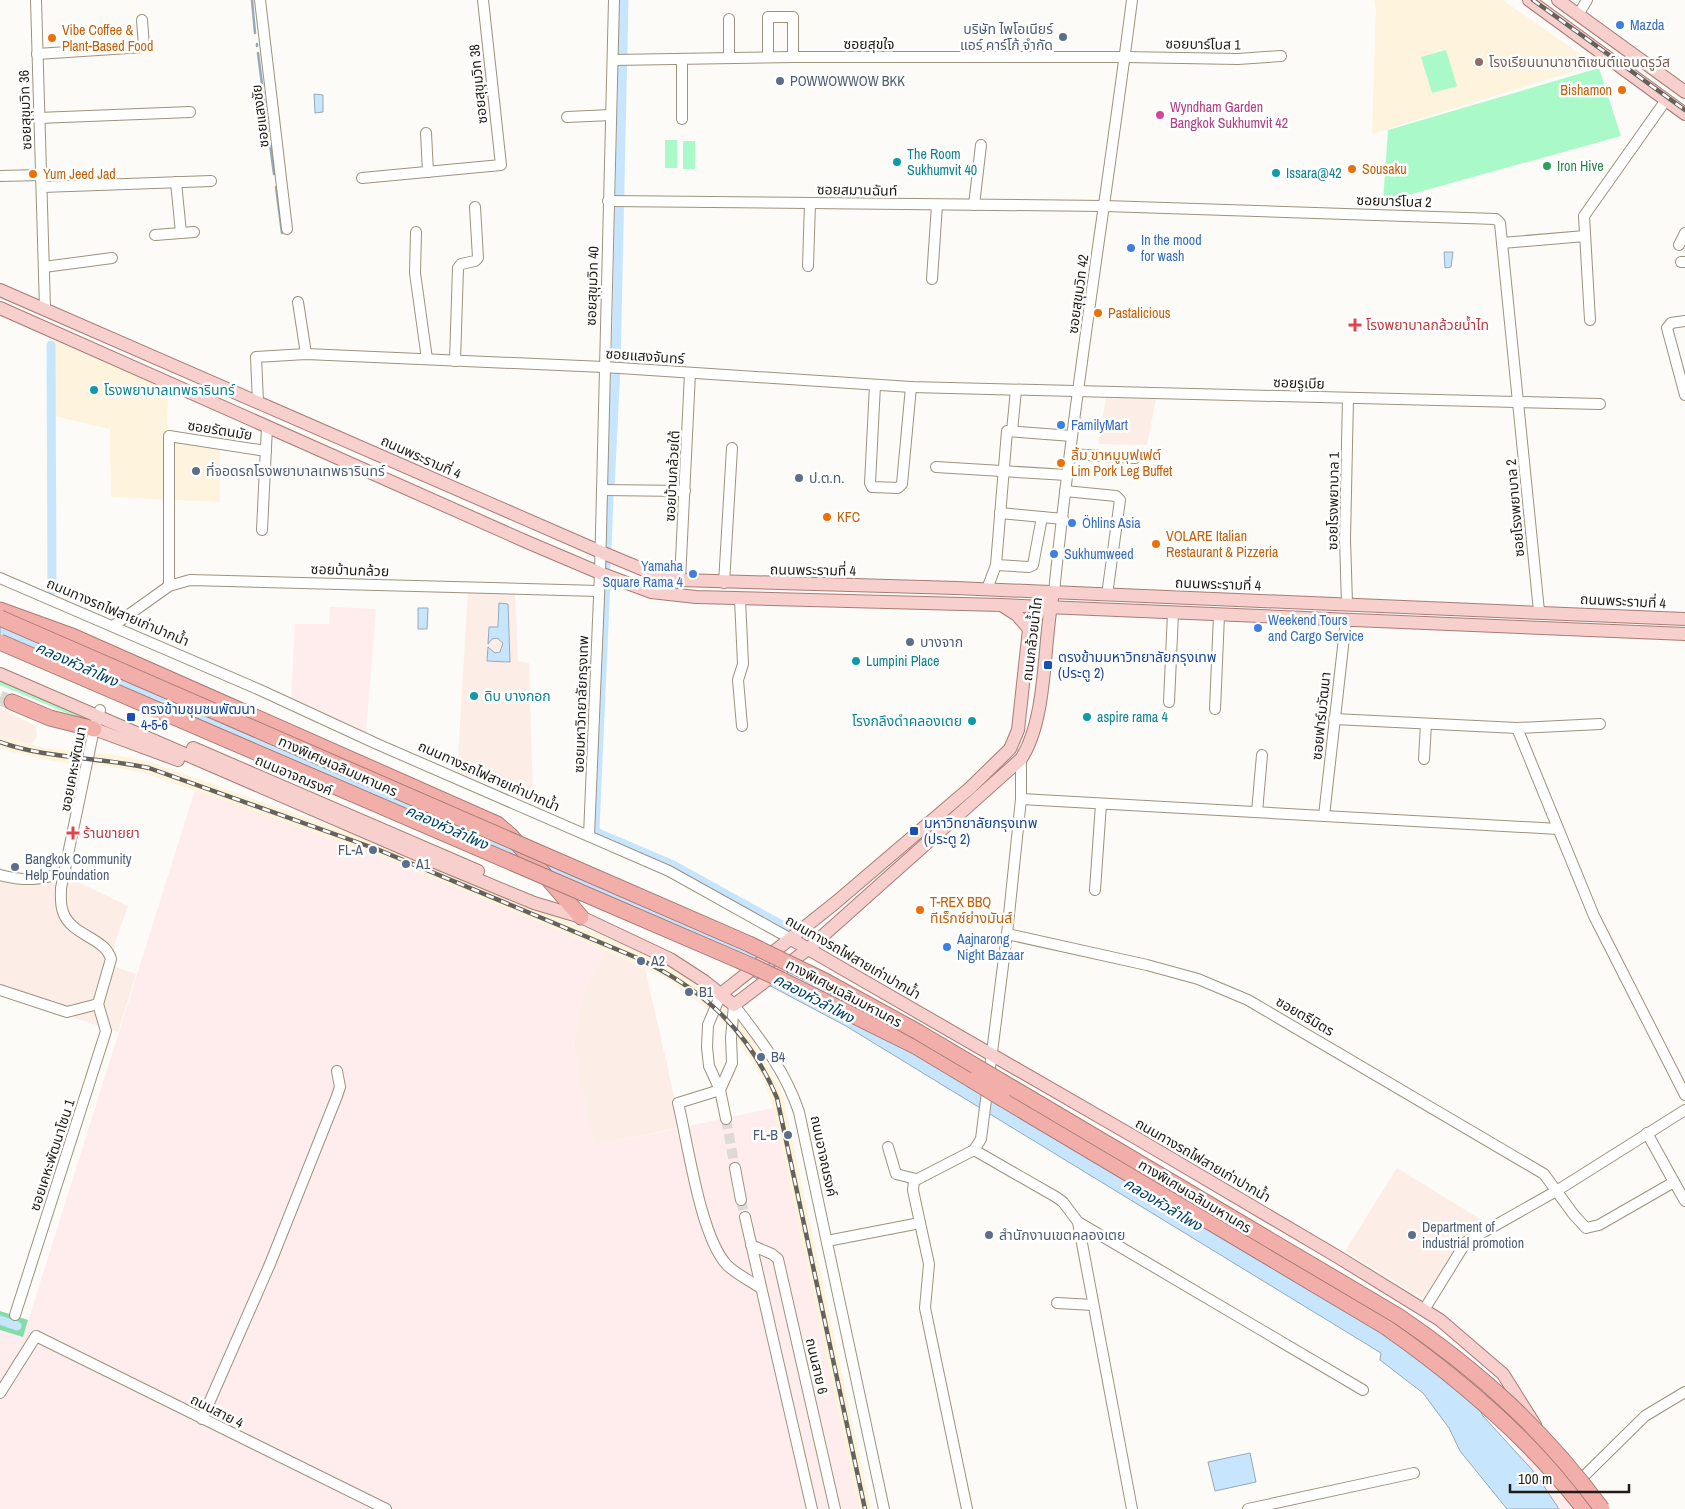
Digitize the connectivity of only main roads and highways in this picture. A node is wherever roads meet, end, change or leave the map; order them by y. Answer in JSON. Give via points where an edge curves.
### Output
{"nodes":[{"id":1,"x":1529,"y":0,"type":"edge"},
{"id":2,"x":1558,"y":0,"type":"edge"},
{"id":3,"x":1685,"y":92,"type":"edge"},
{"id":4,"x":1685,"y":114,"type":"edge"},
{"id":5,"x":0,"y":290,"type":"edge"},
{"id":6,"x":0,"y":308,"type":"edge"},
{"id":7,"x":258,"y":402,"type":"junction"},
{"id":8,"x":267,"y":427,"type":"junction"},
{"id":9,"x":1054,"y":592,"type":"junction"},
{"id":10,"x":1347,"y":604,"type":"junction"},
{"id":11,"x":1002,"y":605,"type":"junction"},
{"id":12,"x":1046,"y":607,"type":"junction"},
{"id":13,"x":0,"y":610,"type":"edge"},
{"id":14,"x":0,"y":618,"type":"edge"},
{"id":15,"x":1685,"y":619,"type":"edge"},
{"id":16,"x":1346,"y":620,"type":"junction"},
{"id":17,"x":1029,"y":629,"type":"junction"},
{"id":18,"x":1685,"y":634,"type":"edge"},
{"id":19,"x":0,"y":642,"type":"edge"},
{"id":20,"x":0,"y":666,"type":"edge"},
{"id":21,"x":0,"y":674,"type":"edge"},
{"id":22,"x":12,"y":702,"type":"tunnel mouth"},
{"id":23,"x":97,"y":719,"type":"junction"},
{"id":24,"x":1010,"y":750,"type":"junction"},
{"id":25,"x":1021,"y":759,"type":"junction"},
{"id":26,"x":578,"y":916,"type":"junction"},
{"id":27,"x":791,"y":939,"type":"junction"},
{"id":28,"x":808,"y":949,"type":"junction"},
{"id":29,"x":724,"y":992,"type":"junction"},
{"id":30,"x":738,"y":1001,"type":"joint"},
{"id":31,"x":1585,"y":1509,"type":"edge"},
{"id":32,"x":1602,"y":1509,"type":"edge"}],
"edges":[{"from":1,"to":4,"type":"main road"},
{"from":2,"to":3,"type":"main road"},
{"from":5,"to":7,"type":"main road","name":"ถนนพระรามที่ 4"},
{"from":6,"to":8,"type":"main road"},
{"from":7,"to":8,"type":"main road"},
{"from":7,"to":9,"type":"main road","name":"ถนนพระรามที่ 4","via":[[600,552],[649,572],[680,580]]},
{"from":8,"to":11,"type":"main road","via":[[600,573],[651,592],[740,599]]},
{"from":9,"to":10,"type":"main road","name":"ถนนพระรามที่ 4"},
{"from":9,"to":12,"type":"main road","name":"ถนนกล้วยน้ำไท"},
{"from":10,"to":15,"type":"main road","name":"ถนนพระรามที่ 4"},
{"from":10,"to":16,"type":"main road"},
{"from":11,"to":12,"type":"main road"},
{"from":11,"to":17,"type":"main road"},
{"from":12,"to":16,"type":"main road"},
{"from":12,"to":17,"type":"main road","name":"ถนนกล้วยน้ำไท"},
{"from":12,"to":25,"type":"main road","name":"ถนนกล้วยน้ำไท","via":[[1038,716],[1030,745]]},
{"from":13,"to":26,"type":"highway","via":[[72,636],[497,824],[511,836]]},
{"from":14,"to":32,"type":"highway","name":"ทางพิเศษเฉลิมมหานคร","bridge":true,"via":[[748,944],[825,981],[918,1032],[1389,1311],[1434,1341],[1529,1421]]},
{"from":16,"to":18,"type":"main road"},
{"from":17,"to":24,"type":"main road","name":"ถนนกล้วยน้ำไท","via":[[1018,730]]},
{"from":19,"to":31,"type":"highway","name":"ทางพิเศษเฉลิมมหานคร","bridge":true,"via":[[752,966],[917,1047],[1386,1327],[1455,1377],[1487,1405],[1551,1469]]},
{"from":20,"to":23,"type":"main road","name":"ถนนอาจณรงค์"},
{"from":21,"to":23,"type":"main road","name":"ถนนอาจณรงค์"},
{"from":22,"to":23,"type":"highway","via":[[50,718]]},
{"from":23,"to":26,"type":"main road","name":"ถนนอาจณรงค์","via":[[302,795]]},
{"from":23,"to":26,"type":"main road","name":"ถนนอาจณรงค์","via":[[230,779],[271,791],[534,903]]},
{"from":24,"to":25,"type":"main road"},
{"from":24,"to":27,"type":"main road","name":"ถนนกล้วยน้ำไท","via":[[970,788]]},
{"from":25,"to":28,"type":"main road","name":"ถนนกล้วยน้ำไท"},
{"from":26,"to":29,"type":"main road","name":"ถนนอาจณรงค์","via":[[670,959]]},
{"from":27,"to":28,"type":"main road","name":"ถนนทางรถไฟสายเก่าปากน้ำ"},
{"from":27,"to":29,"type":"main road","name":"ถนนกล้วยน้ำไท"},
{"from":28,"to":30,"type":"main road","name":"ถนนกล้วยน้ำไท"},
{"from":28,"to":31,"type":"main road","name":"ถนนทางรถไฟสายเก่าปากน้ำ","via":[[1440,1320],[1503,1374],[1574,1486]]},
{"from":29,"to":30,"type":"main road","name":"ถนนอาจณรงค์"}]}
